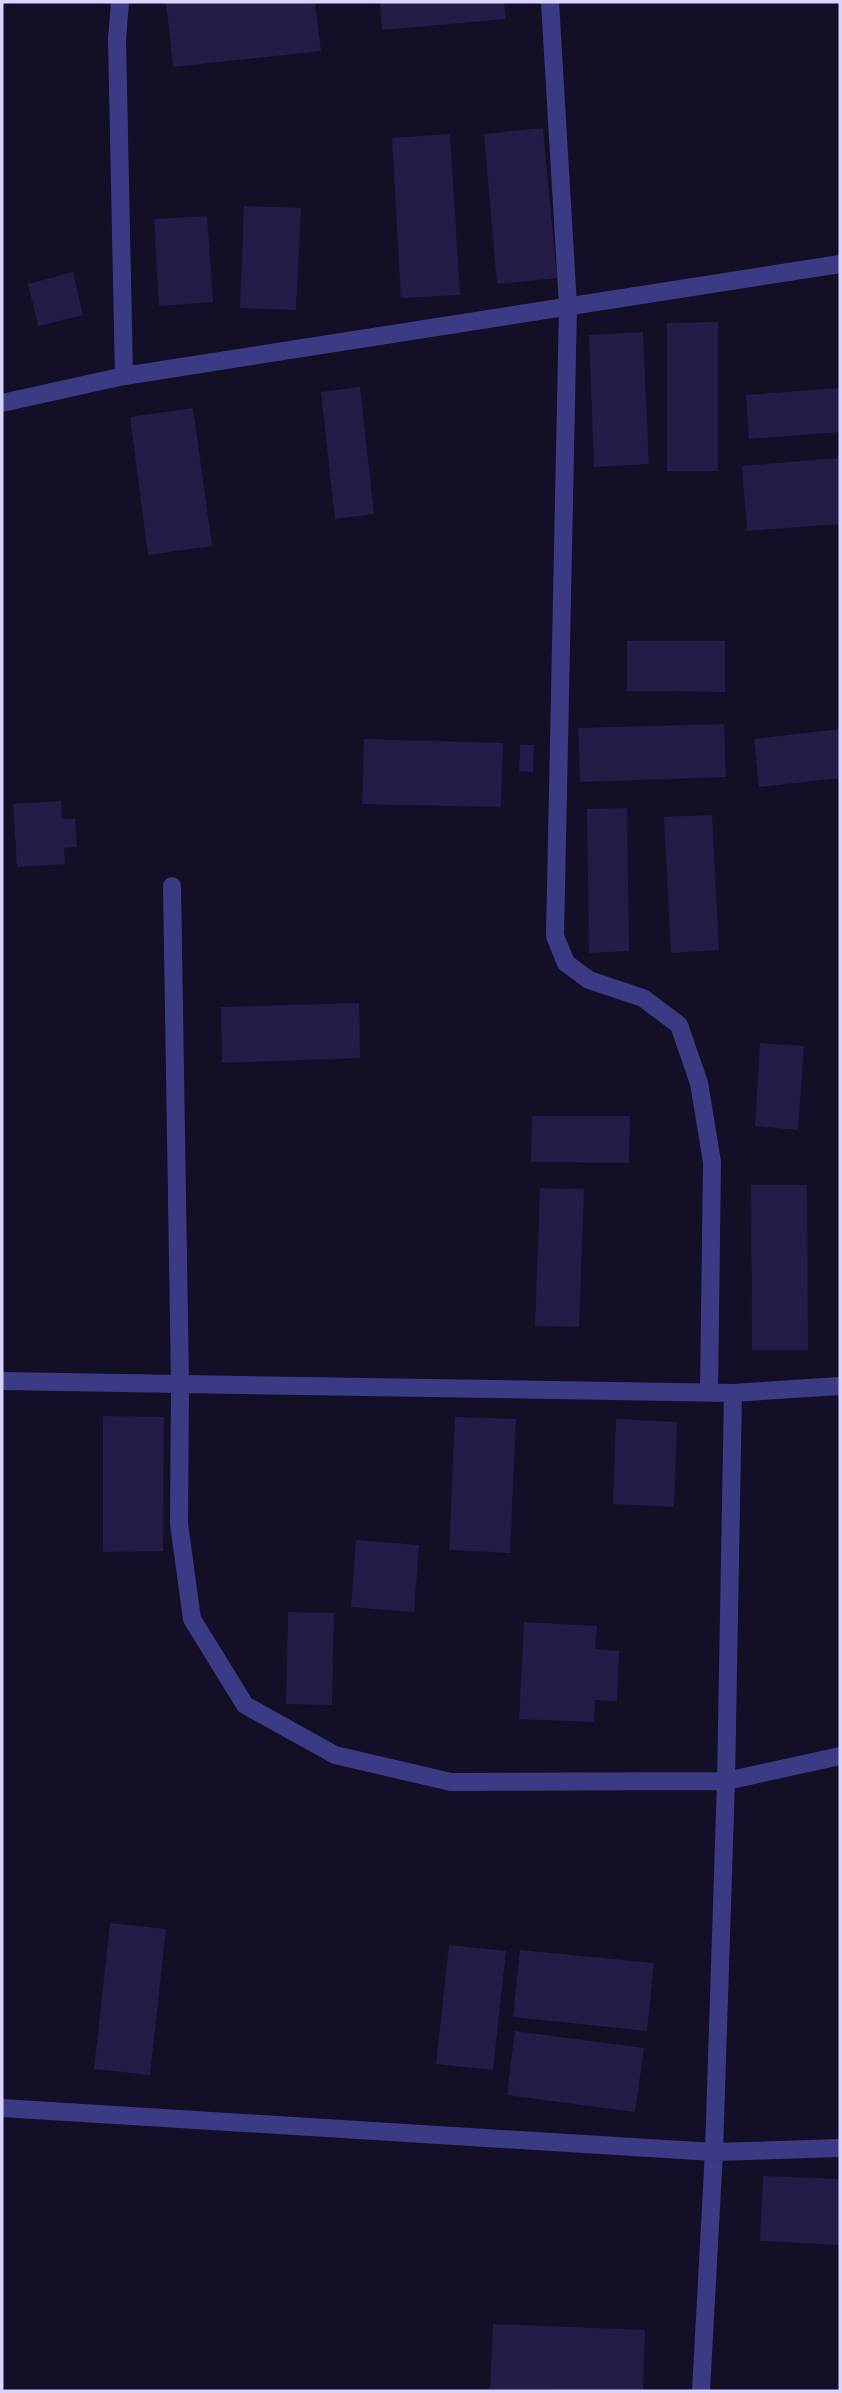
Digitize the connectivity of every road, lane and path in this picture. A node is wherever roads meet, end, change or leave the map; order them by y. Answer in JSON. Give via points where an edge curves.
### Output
{"nodes":[{"id":1,"x":120,"y":2,"type":"edge"},
{"id":2,"x":550,"y":2,"type":"edge"},
{"id":3,"x":840,"y":264,"type":"edge"},
{"id":4,"x":568,"y":306,"type":"junction"},
{"id":5,"x":124,"y":376,"type":"junction"},
{"id":6,"x":2,"y":403,"type":"edge"},
{"id":7,"x":172,"y":886,"type":"dead end"},
{"id":8,"x":2,"y":1381,"type":"edge"},
{"id":9,"x":180,"y":1384,"type":"junction"},
{"id":10,"x":840,"y":1386,"type":"edge"},
{"id":11,"x":709,"y":1392,"type":"junction"},
{"id":12,"x":733,"y":1393,"type":"junction"},
{"id":13,"x":840,"y":1756,"type":"edge"},
{"id":14,"x":726,"y":1781,"type":"junction"},
{"id":15,"x":2,"y":2108,"type":"edge"},
{"id":16,"x":840,"y":2148,"type":"edge"},
{"id":17,"x":714,"y":2152,"type":"junction"},
{"id":18,"x":701,"y":2391,"type":"edge"}],
"edges":[{"from":1,"to":5,"type":"street"},
{"from":2,"to":4,"type":"street"},
{"from":3,"to":4,"type":"street"},
{"from":4,"to":5,"type":"street"},
{"from":4,"to":11,"type":"street","via":[[555,936],[566,962],[589,980],[643,998],[679,1025],[695,1071],[712,1161]]},
{"from":5,"to":6,"type":"street"},
{"from":7,"to":9,"type":"street"},
{"from":8,"to":9,"type":"street"},
{"from":9,"to":11,"type":"street"},
{"from":9,"to":14,"type":"street","via":[[179,1524],[192,1619],[245,1705],[335,1755],[451,1782]]},
{"from":10,"to":12,"type":"street"},
{"from":11,"to":12,"type":"street"},
{"from":12,"to":14,"type":"street"},
{"from":13,"to":14,"type":"street"},
{"from":14,"to":17,"type":"street"},
{"from":15,"to":17,"type":"street"},
{"from":16,"to":17,"type":"street"},
{"from":17,"to":18,"type":"street"}]}
